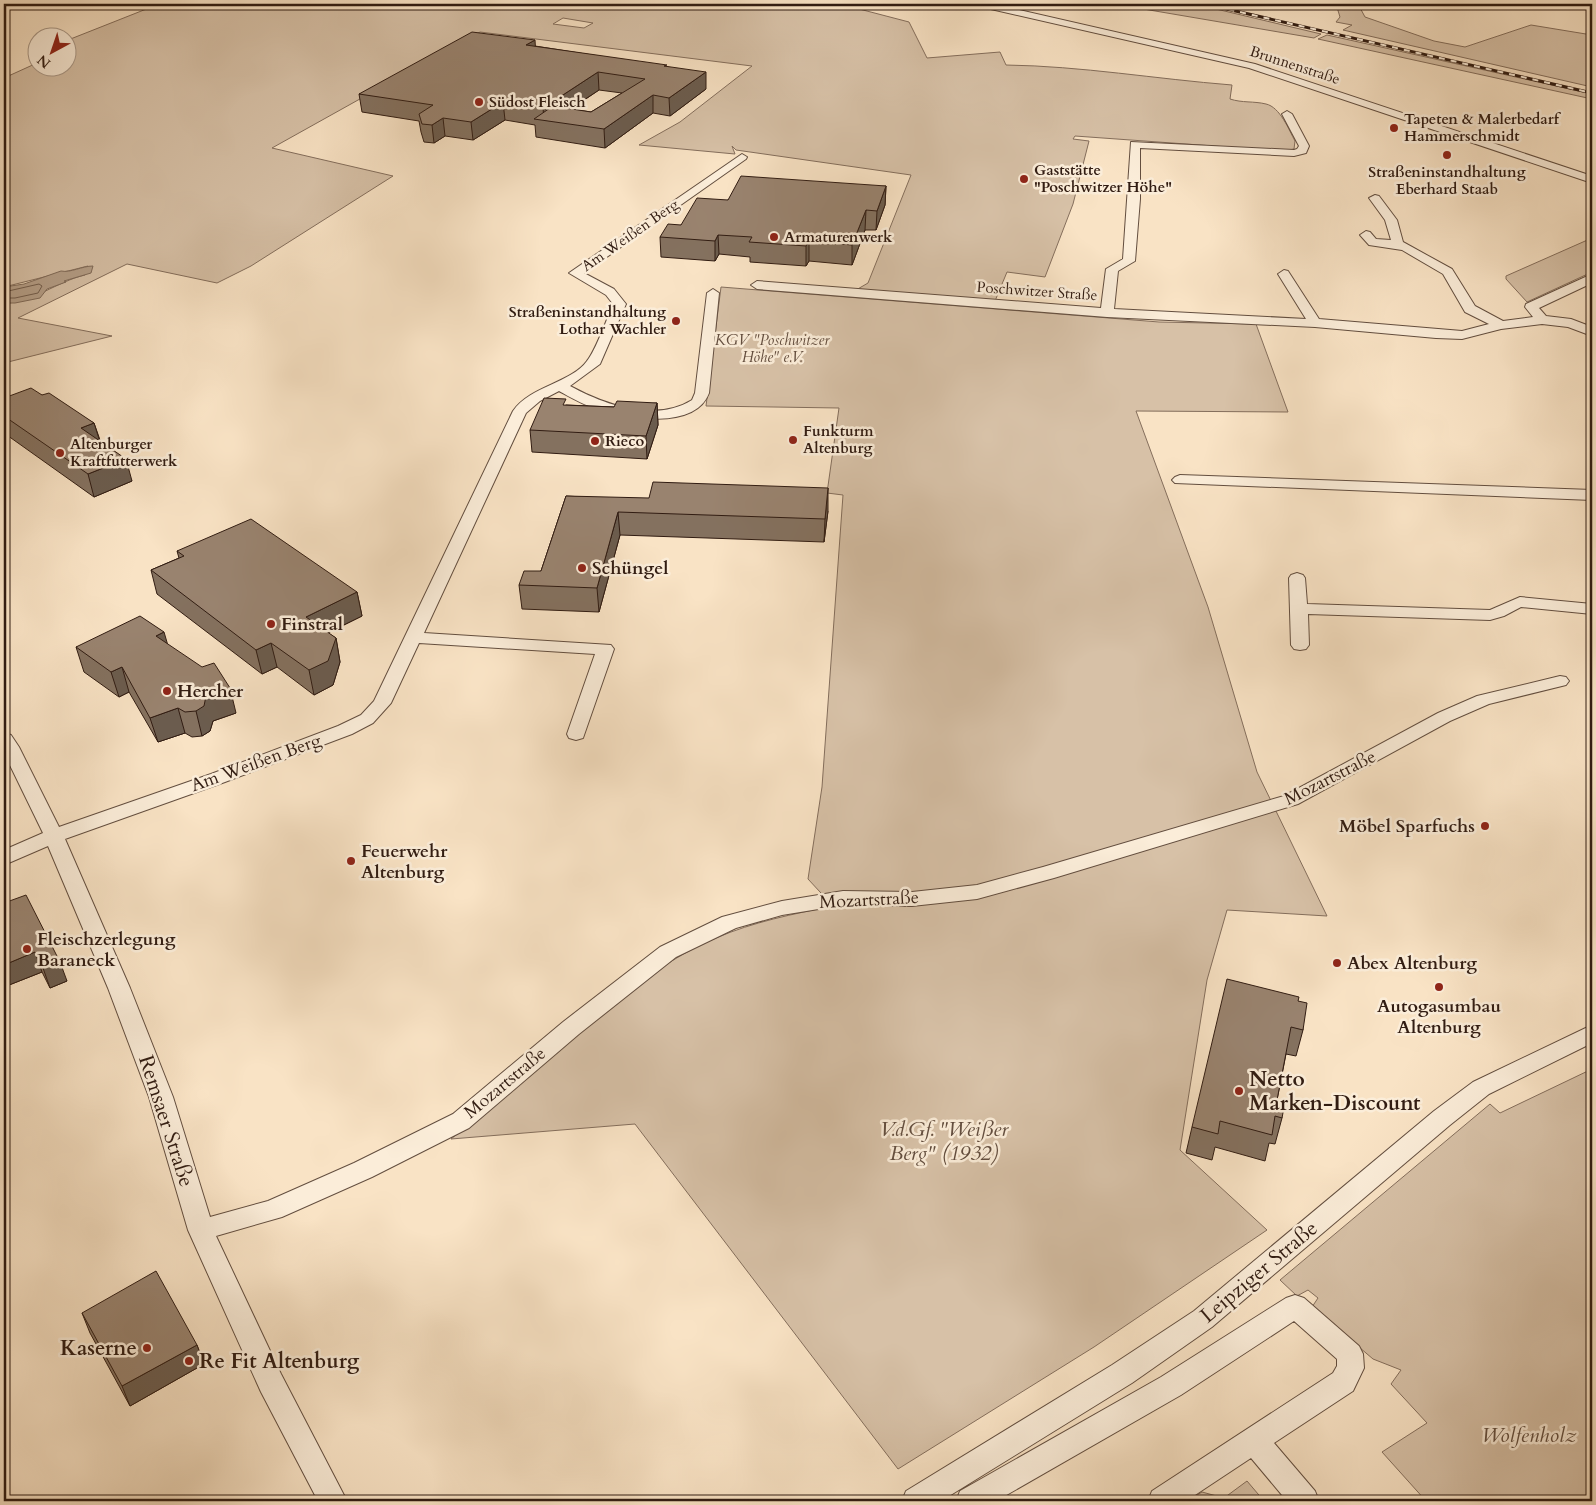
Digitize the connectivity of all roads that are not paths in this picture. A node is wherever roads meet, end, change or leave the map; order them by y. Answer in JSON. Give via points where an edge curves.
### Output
{"nodes":[{"id":1,"x":982,"y":4,"type":"edge"},
{"id":2,"x":1287,"y":114,"type":"dead end"},
{"id":3,"x":742,"y":157,"type":"dead end"},
{"id":4,"x":1585,"y":166,"type":"dead end"},
{"id":5,"x":1570,"y":172,"type":"junction"},
{"id":6,"x":1592,"y":180,"type":"edge"},
{"id":7,"x":1375,"y":198,"type":"dead end"},
{"id":8,"x":1366,"y":235,"type":"dead end"},
{"id":9,"x":1398,"y":244,"type":"junction"},
{"id":10,"x":1284,"y":274,"type":"dead end"},
{"id":11,"x":1592,"y":278,"type":"edge"},
{"id":12,"x":757,"y":286,"type":"dead end"},
{"id":13,"x":713,"y":293,"type":"dead end"},
{"id":14,"x":1107,"y":312,"type":"junction"},
{"id":15,"x":1542,"y":320,"type":"junction"},
{"id":16,"x":1315,"y":323,"type":"junction"},
{"id":17,"x":1501,"y":325,"type":"junction"},
{"id":18,"x":1590,"y":329,"type":"edge"},
{"id":19,"x":560,"y":386,"type":"junction"},
{"id":20,"x":1180,"y":480,"type":"dead end"},
{"id":21,"x":1592,"y":495,"type":"edge"},
{"id":22,"x":1297,"y":578,"type":"dead end"},
{"id":23,"x":1300,"y":609,"type":"junction"},
{"id":24,"x":1592,"y":609,"type":"edge"},
{"id":25,"x":413,"y":637,"type":"junction"},
{"id":26,"x":1300,"y":646,"type":"dead end"},
{"id":27,"x":1560,"y":681,"type":"dead end"},
{"id":28,"x":576,"y":734,"type":"dead end"},
{"id":29,"x":4,"y":739,"type":"edge"},
{"id":30,"x":54,"y":836,"type":"junction"},
{"id":31,"x":4,"y":858,"type":"edge"},
{"id":32,"x":1592,"y":1033,"type":"edge"},
{"id":33,"x":201,"y":1230,"type":"junction"},
{"id":34,"x":1254,"y":1440,"type":"junction"},
{"id":35,"x":333,"y":1501,"type":"edge"},
{"id":36,"x":916,"y":1501,"type":"edge"},
{"id":37,"x":970,"y":1501,"type":"edge"},
{"id":38,"x":1162,"y":1501,"type":"edge"},
{"id":39,"x":1305,"y":1501,"type":"edge"}],
"edges":[{"from":1,"to":5,"type":"street","name":"Brunnenstraße","via":[[1252,66]]},
{"from":2,"to":14,"type":"street","via":[[1304,146],[1302,151],[1135,144],[1129,260],[1112,269]]},
{"from":3,"to":19,"type":"street","name":"Am Weißen Berg","via":[[575,273],[610,292],[620,304],[593,364]]},
{"from":4,"to":5,"type":"street"},
{"from":5,"to":6,"type":"street","name":"Brunnenstraße"},
{"from":7,"to":9,"type":"street","via":[[1391,220]]},
{"from":8,"to":9,"type":"street","via":[[1373,242]]},
{"from":9,"to":17,"type":"street","via":[[1448,272],[1470,308]]},
{"from":10,"to":16,"type":"street"},
{"from":11,"to":15,"type":"street","via":[[1531,307]]},
{"from":12,"to":14,"type":"street","name":"Poschwitzer Straße"},
{"from":13,"to":19,"type":"street","via":[[702,393],[690,408],[682,412],[648,414],[615,410],[583,399]]},
{"from":14,"to":16,"type":"street","name":"Poschwitzer Straße"},
{"from":15,"to":17,"type":"street","name":"Poschwitzer Straße"},
{"from":15,"to":18,"type":"street","name":"Poschwitzer Straße"},
{"from":16,"to":17,"type":"street","name":"Poschwitzer Straße","via":[[1462,335]]},
{"from":19,"to":25,"type":"street","name":"Am Weißen Berg","via":[[535,398],[520,411]]},
{"from":20,"to":21,"type":"street"},
{"from":22,"to":23,"type":"street"},
{"from":23,"to":24,"type":"street","via":[[1490,615],[1520,602]]},
{"from":23,"to":26,"type":"street"},
{"from":25,"to":28,"type":"street","via":[[605,650]]},
{"from":25,"to":30,"type":"street","name":"Am Weißen Berg","via":[[382,703],[367,718],[345,730],[218,778]]},
{"from":27,"to":33,"type":"street","name":"Mozartstraße","via":[[1483,700],[1290,800],[1048,873],[977,892],[912,899],[844,898],[782,908],[729,922],[668,952],[460,1121],[363,1170],[273,1210]]},
{"from":29,"to":30,"type":"street","name":"Remsaer Straße"},
{"from":30,"to":31,"type":"street","name":"Am Weißen Berg"},
{"from":30,"to":33,"type":"street","name":"Remsaer Straße","via":[[161,1097]]},
{"from":32,"to":36,"type":"street","name":"Leipziger Straße","via":[[1481,1088],[1203,1319],[1122,1374]]},
{"from":33,"to":35,"type":"street","name":"Remsaer Straße","via":[[271,1383]]},
{"from":34,"to":37,"type":"street","via":[[1343,1382],[1351,1368],[1350,1354],[1295,1306],[1171,1386]]},
{"from":34,"to":38,"type":"street"},
{"from":34,"to":39,"type":"street"}]}
